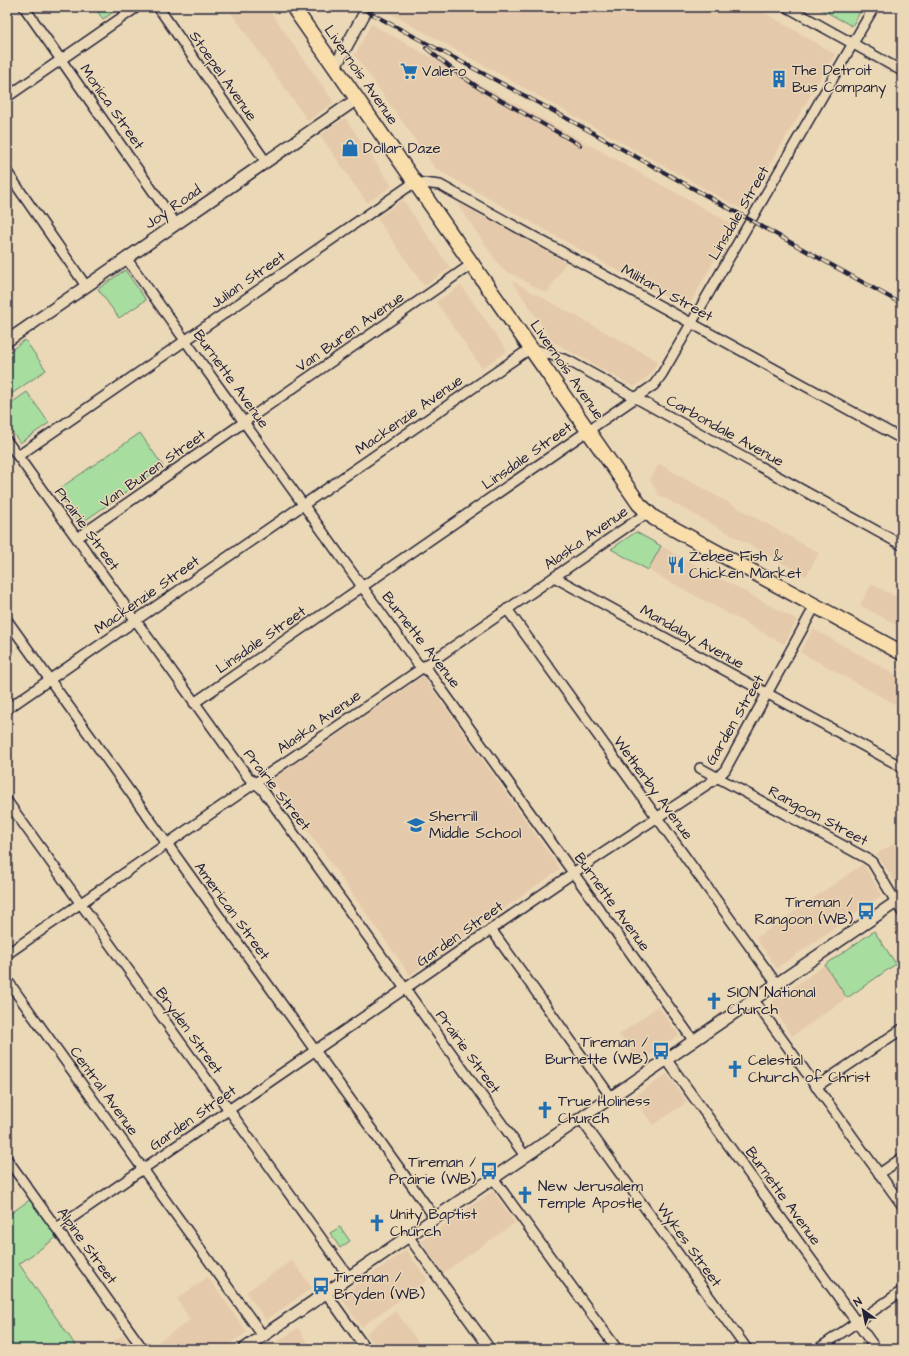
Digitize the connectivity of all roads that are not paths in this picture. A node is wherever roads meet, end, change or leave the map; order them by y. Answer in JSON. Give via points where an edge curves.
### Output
{"nodes":[{"id":1,"x":24,"y":7,"type":"edge"},
{"id":2,"x":137,"y":7,"type":"edge"},
{"id":3,"x":158,"y":7,"type":"edge"},
{"id":4,"x":293,"y":7,"type":"edge"},
{"id":5,"x":368,"y":7,"type":"edge"},
{"id":6,"x":787,"y":7,"type":"edge"},
{"id":7,"x":874,"y":7,"type":"edge"},
{"id":8,"x":853,"y":44,"type":"junction"},
{"id":9,"x":61,"y":59,"type":"junction"},
{"id":10,"x":335,"y":67,"type":"junction"},
{"id":11,"x":902,"y":71,"type":"edge"},
{"id":12,"x":7,"y":97,"type":"edge"},
{"id":13,"x":357,"y":99,"type":"junction"},
{"id":14,"x":266,"y":162,"type":"junction"},
{"id":15,"x":7,"y":172,"type":"edge"},
{"id":16,"x":415,"y":182,"type":"junction"},
{"id":17,"x":176,"y":224,"type":"junction"},
{"id":18,"x":126,"y":258,"type":"junction"},
{"id":19,"x":472,"y":264,"type":"junction"},
{"id":20,"x":86,"y":286,"type":"junction"},
{"id":21,"x":691,"y":323,"type":"junction"},
{"id":22,"x":186,"y":340,"type":"junction"},
{"id":23,"x":7,"y":341,"type":"edge"},
{"id":24,"x":531,"y":348,"type":"junction"},
{"id":25,"x":635,"y":398,"type":"junction"},
{"id":26,"x":244,"y":422,"type":"junction"},
{"id":27,"x":588,"y":430,"type":"junction"},
{"id":28,"x":902,"y":439,"type":"edge"},
{"id":29,"x":7,"y":441,"type":"edge"},
{"id":30,"x":18,"y":456,"type":"junction"},
{"id":31,"x":304,"y":505,"type":"junction"},
{"id":32,"x":647,"y":512,"type":"junction"},
{"id":33,"x":77,"y":538,"type":"junction"},
{"id":34,"x":902,"y":545,"type":"edge"},
{"id":35,"x":554,"y":577,"type":"junction"},
{"id":36,"x":362,"y":586,"type":"junction"},
{"id":37,"x":815,"y":606,"type":"junction"},
{"id":38,"x":507,"y":609,"type":"junction"},
{"id":39,"x":7,"y":620,"type":"edge"},
{"id":40,"x":136,"y":620,"type":"junction"},
{"id":41,"x":902,"y":653,"type":"edge"},
{"id":42,"x":423,"y":667,"type":"junction"},
{"id":43,"x":50,"y":680,"type":"junction"},
{"id":44,"x":767,"y":694,"type":"junction"},
{"id":45,"x":194,"y":703,"type":"junction"},
{"id":46,"x":7,"y":709,"type":"edge"},
{"id":47,"x":902,"y":767,"type":"edge"},
{"id":48,"x":700,"y":768,"type":"dead end"},
{"id":49,"x":717,"y":778,"type":"junction"},
{"id":50,"x":255,"y":783,"type":"junction"},
{"id":51,"x":7,"y":801,"type":"edge"},
{"id":52,"x":657,"y":817,"type":"junction"},
{"id":53,"x":167,"y":844,"type":"junction"},
{"id":54,"x":573,"y":872,"type":"junction"},
{"id":55,"x":899,"y":900,"type":"edge"},
{"id":56,"x":81,"y":903,"type":"junction"},
{"id":57,"x":902,"y":912,"type":"edge"},
{"id":58,"x":491,"y":929,"type":"junction"},
{"id":59,"x":7,"y":954,"type":"edge"},
{"id":60,"x":7,"y":980,"type":"edge"},
{"id":61,"x":776,"y":983,"type":"junction"},
{"id":62,"x":405,"y":988,"type":"junction"},
{"id":63,"x":753,"y":999,"type":"junction"},
{"id":64,"x":902,"y":1029,"type":"edge"},
{"id":65,"x":693,"y":1040,"type":"junction"},
{"id":66,"x":315,"y":1051,"type":"junction"},
{"id":67,"x":666,"y":1059,"type":"junction"},
{"id":68,"x":816,"y":1087,"type":"junction"},
{"id":69,"x":611,"y":1097,"type":"junction"},
{"id":70,"x":229,"y":1110,"type":"junction"},
{"id":71,"x":580,"y":1118,"type":"junction"},
{"id":72,"x":525,"y":1156,"type":"junction"},
{"id":73,"x":902,"y":1158,"type":"edge"},
{"id":74,"x":7,"y":1159,"type":"edge"},
{"id":75,"x":143,"y":1169,"type":"junction"},
{"id":76,"x":879,"y":1174,"type":"junction"},
{"id":77,"x":493,"y":1178,"type":"junction"},
{"id":78,"x":902,"y":1205,"type":"edge"},
{"id":79,"x":435,"y":1218,"type":"junction"},
{"id":80,"x":57,"y":1228,"type":"junction"},
{"id":81,"x":408,"y":1236,"type":"junction"},
{"id":82,"x":349,"y":1277,"type":"junction"},
{"id":83,"x":902,"y":1291,"type":"edge"},
{"id":84,"x":326,"y":1293,"type":"junction"},
{"id":85,"x":857,"y":1322,"type":"junction"},
{"id":86,"x":263,"y":1336,"type":"junction"},
{"id":87,"x":143,"y":1349,"type":"edge"},
{"id":88,"x":244,"y":1349,"type":"edge"},
{"id":89,"x":366,"y":1349,"type":"edge"},
{"id":90,"x":490,"y":1349,"type":"edge"},
{"id":91,"x":617,"y":1349,"type":"edge"},
{"id":92,"x":747,"y":1349,"type":"edge"},
{"id":93,"x":818,"y":1349,"type":"edge"},
{"id":94,"x":876,"y":1349,"type":"edge"}],
"edges":[{"from":1,"to":9,"type":"street","name":"Monica Street"},
{"from":2,"to":9,"type":"street"},
{"from":3,"to":14,"type":"street","name":"Stoepel Avenue"},
{"from":4,"to":10,"type":"main road","name":"Livernois Avenue"},
{"from":5,"to":10,"type":"street"},
{"from":6,"to":8,"type":"street"},
{"from":7,"to":8,"type":"street","name":"Linsdale Street"},
{"from":8,"to":11,"type":"street"},
{"from":8,"to":21,"type":"street","name":"Linsdale Street"},
{"from":9,"to":12,"type":"street"},
{"from":9,"to":17,"type":"street","name":"Monica Street"},
{"from":10,"to":13,"type":"main road","name":"Livernois Avenue"},
{"from":13,"to":14,"type":"street","name":"Joy Road"},
{"from":13,"to":16,"type":"main road","name":"Livernois Avenue"},
{"from":14,"to":17,"type":"street","name":"Joy Road"},
{"from":15,"to":20,"type":"street"},
{"from":16,"to":19,"type":"main road","name":"Livernois Avenue"},
{"from":16,"to":21,"type":"street","name":"Military Street","via":[[440,185]]},
{"from":16,"to":22,"type":"street","name":"Julian Street"},
{"from":17,"to":18,"type":"street","name":"Joy Road"},
{"from":18,"to":20,"type":"street","name":"Joy Road"},
{"from":18,"to":22,"type":"street","name":"Burnette Avenue"},
{"from":19,"to":24,"type":"main road","name":"Livernois Avenue"},
{"from":19,"to":26,"type":"street","name":"Van Buren Avenue"},
{"from":20,"to":23,"type":"street","name":"Joy Road"},
{"from":21,"to":25,"type":"street","name":"Linsdale Street","via":[[654,385]]},
{"from":21,"to":28,"type":"street","name":"Military Street"},
{"from":22,"to":26,"type":"street","name":"Burnette Avenue"},
{"from":22,"to":30,"type":"street","name":"Julian Street"},
{"from":24,"to":25,"type":"street","name":"Carbondale Avenue","via":[[569,361]]},
{"from":24,"to":27,"type":"main road","name":"Livernois Avenue"},
{"from":24,"to":31,"type":"street","name":"Mackenzie Avenue"},
{"from":25,"to":27,"type":"street","name":"Linsdale Street"},
{"from":25,"to":34,"type":"street","name":"Carbondale Avenue"},
{"from":26,"to":31,"type":"street","name":"Burnette Avenue"},
{"from":26,"to":33,"type":"street","name":"Van Buren Street"},
{"from":27,"to":32,"type":"main road","name":"Livernois Avenue"},
{"from":27,"to":36,"type":"street","name":"Linsdale Street"},
{"from":29,"to":30,"type":"street","name":"Prairie Street"},
{"from":30,"to":33,"type":"street","name":"Prairie Street"},
{"from":31,"to":36,"type":"street","name":"Burnette Avenue"},
{"from":31,"to":40,"type":"street","name":"Mackenzie Street"},
{"from":32,"to":35,"type":"street","name":"Alaska Avenue"},
{"from":32,"to":37,"type":"main road","name":"Livernois Avenue"},
{"from":33,"to":40,"type":"street","name":"Prairie Street"},
{"from":35,"to":38,"type":"street","name":"Alaska Avenue"},
{"from":35,"to":44,"type":"street","name":"Mandalay Avenue"},
{"from":36,"to":42,"type":"street","name":"Burnette Avenue"},
{"from":36,"to":45,"type":"street","name":"Linsdale Street"},
{"from":37,"to":41,"type":"main road","name":"Livernois Avenue"},
{"from":37,"to":44,"type":"street","name":"Garden Street"},
{"from":38,"to":42,"type":"street","name":"Alaska Avenue"},
{"from":38,"to":52,"type":"street","name":"Wetherby Avenue"},
{"from":39,"to":43,"type":"street","name":"American Street"},
{"from":40,"to":43,"type":"street","name":"Mackenzie Street"},
{"from":40,"to":45,"type":"street","name":"Prairie Street"},
{"from":42,"to":50,"type":"street","name":"Alaska Avenue"},
{"from":42,"to":54,"type":"street","name":"Burnette Avenue","via":[[430,673]]},
{"from":43,"to":46,"type":"street","name":"Mackenzie Street"},
{"from":43,"to":53,"type":"street","name":"American Street"},
{"from":44,"to":47,"type":"street","name":"Mandalay Avenue"},
{"from":44,"to":49,"type":"street","name":"Garden Street","via":[[725,770]]},
{"from":45,"to":50,"type":"street","name":"Prairie Street"},
{"from":48,"to":49,"type":"street","name":"Rangoon Street"},
{"from":49,"to":52,"type":"street","name":"Garden Street"},
{"from":49,"to":55,"type":"street","name":"Rangoon Street","via":[[872,862]]},
{"from":50,"to":53,"type":"street","name":"Alaska Avenue"},
{"from":50,"to":62,"type":"street","name":"Prairie Street","via":[[262,788]]},
{"from":51,"to":56,"type":"street","name":"Bryden Street"},
{"from":52,"to":54,"type":"street","name":"Garden Street"},
{"from":52,"to":61,"type":"street","name":"Wetherby Avenue"},
{"from":53,"to":56,"type":"street","name":"Alaska Avenue"},
{"from":53,"to":66,"type":"street","name":"American Street"},
{"from":54,"to":58,"type":"street","name":"Garden Street"},
{"from":54,"to":65,"type":"street","name":"Burnette Avenue"},
{"from":55,"to":57,"type":"street","name":"Rangoon Street"},
{"from":55,"to":61,"type":"street"},
{"from":56,"to":59,"type":"street","name":"Alaska Avenue"},
{"from":56,"to":70,"type":"street","name":"Bryden Street"},
{"from":58,"to":62,"type":"street","name":"Garden Street"},
{"from":58,"to":69,"type":"street"},
{"from":60,"to":75,"type":"street","name":"Central Avenue"},
{"from":61,"to":63,"type":"street"},
{"from":62,"to":66,"type":"street","name":"Garden Street"},
{"from":62,"to":72,"type":"street","name":"Prairie Street"},
{"from":63,"to":65,"type":"street"},
{"from":63,"to":68,"type":"street"},
{"from":64,"to":68,"type":"street"},
{"from":65,"to":67,"type":"street"},
{"from":66,"to":70,"type":"street","name":"Garden Street"},
{"from":66,"to":79,"type":"street","name":"American Street"},
{"from":67,"to":69,"type":"street"},
{"from":67,"to":85,"type":"street","name":"Burnette Avenue"},
{"from":68,"to":76,"type":"street"},
{"from":69,"to":71,"type":"street"},
{"from":70,"to":75,"type":"street","name":"Garden Street"},
{"from":70,"to":82,"type":"street","name":"Bryden Street"},
{"from":71,"to":72,"type":"street"},
{"from":71,"to":92,"type":"street","name":"Wykes Street"},
{"from":72,"to":77,"type":"street"},
{"from":73,"to":76,"type":"street"},
{"from":74,"to":80,"type":"street","name":"Alpine Street"},
{"from":75,"to":80,"type":"street","name":"Garden Street"},
{"from":75,"to":86,"type":"street","name":"Central Avenue"},
{"from":76,"to":78,"type":"street"},
{"from":77,"to":79,"type":"street"},
{"from":77,"to":91,"type":"street"},
{"from":79,"to":81,"type":"street"},
{"from":80,"to":87,"type":"street","name":"Alpine Street"},
{"from":81,"to":82,"type":"street"},
{"from":81,"to":90,"type":"street"},
{"from":82,"to":84,"type":"street"},
{"from":83,"to":85,"type":"street"},
{"from":84,"to":86,"type":"street"},
{"from":84,"to":89,"type":"street"},
{"from":85,"to":93,"type":"street"},
{"from":85,"to":94,"type":"street","name":"Burnette Avenue"},
{"from":86,"to":88,"type":"street"}]}
